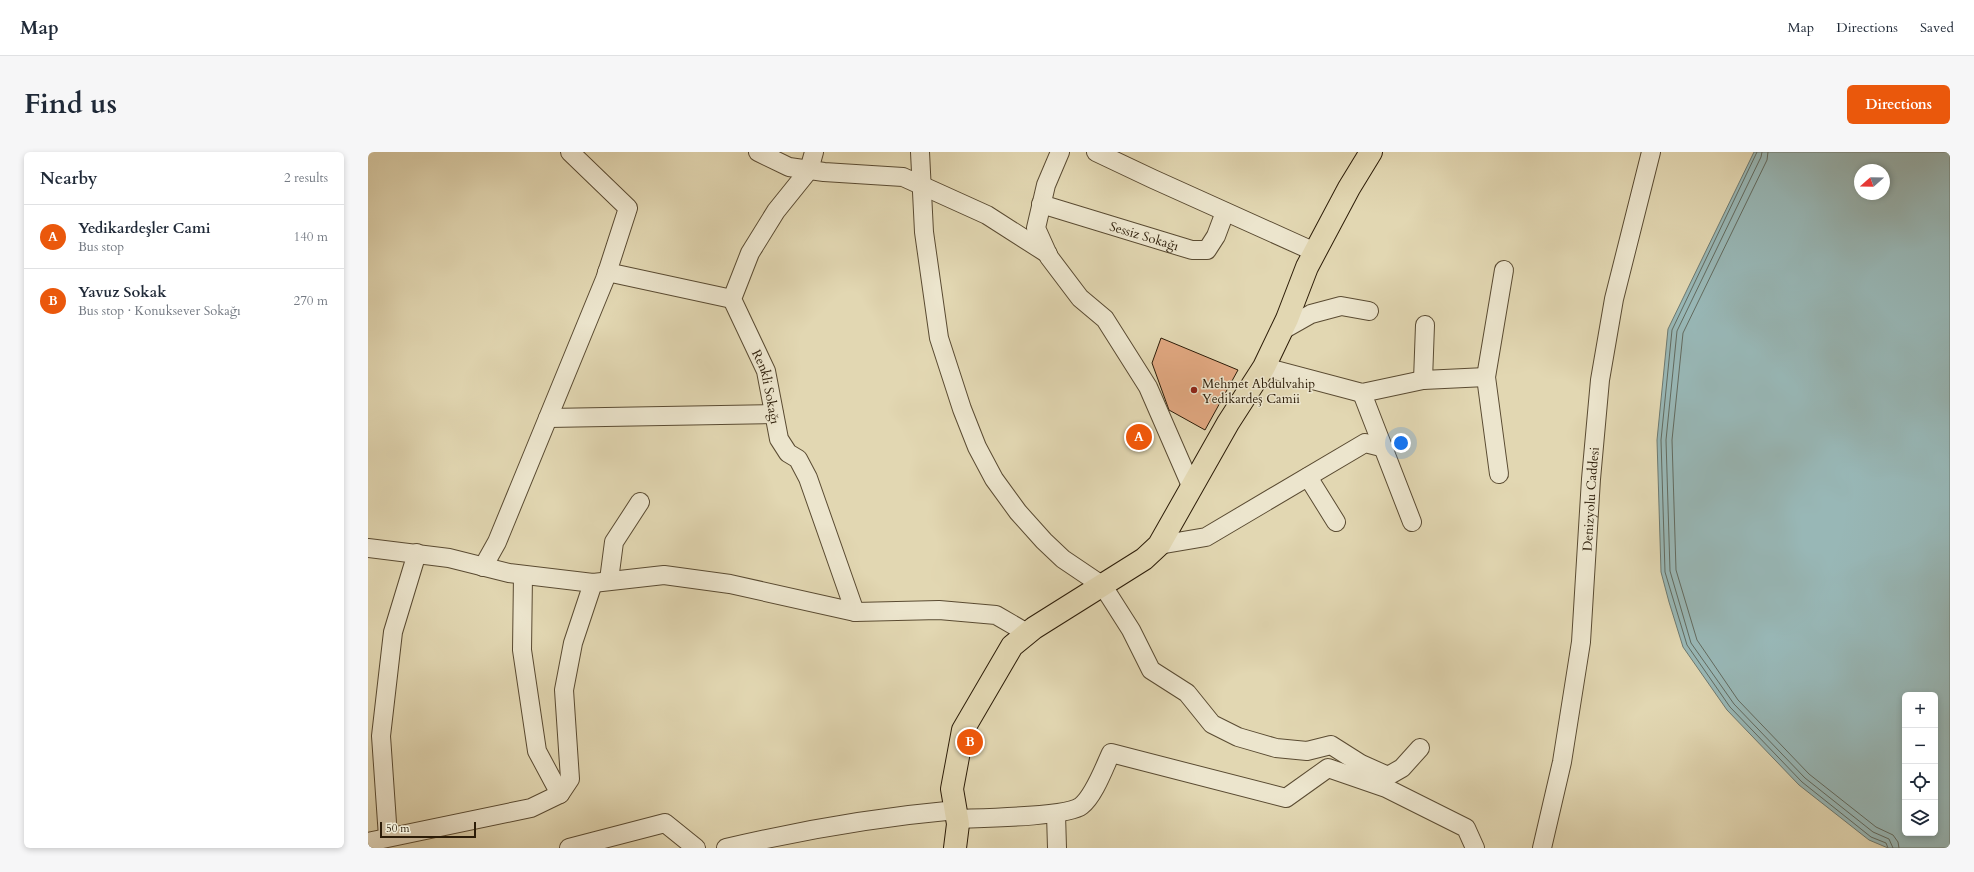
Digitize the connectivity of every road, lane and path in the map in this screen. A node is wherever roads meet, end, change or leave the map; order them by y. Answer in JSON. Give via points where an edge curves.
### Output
{"nodes":[{"id":1,"x":570,"y":152,"type":"edge"},
{"id":2,"x":758,"y":152,"type":"edge"},
{"id":3,"x":814,"y":152,"type":"edge"},
{"id":4,"x":920,"y":152,"type":"edge"},
{"id":5,"x":1060,"y":152,"type":"edge"},
{"id":6,"x":1096,"y":152,"type":"edge"},
{"id":7,"x":1371,"y":152,"type":"edge"},
{"id":8,"x":1651,"y":152,"type":"edge"},
{"id":9,"x":809,"y":170,"type":"junction"},
{"id":10,"x":921,"y":185,"type":"junction"},
{"id":11,"x":1042,"y":204,"type":"junction"},
{"id":12,"x":1225,"y":212,"type":"junction"},
{"id":13,"x":1315,"y":252,"type":"junction"},
{"id":14,"x":1048,"y":254,"type":"junction"},
{"id":15,"x":1504,"y":270,"type":"dead end"},
{"id":16,"x":607,"y":272,"type":"junction"},
{"id":17,"x":732,"y":299,"type":"junction"},
{"id":18,"x":1369,"y":310,"type":"dead end"},
{"id":19,"x":1425,"y":325,"type":"dead end"},
{"id":20,"x":1281,"y":331,"type":"junction"},
{"id":21,"x":1264,"y":367,"type":"junction"},
{"id":22,"x":1486,"y":377,"type":"junction"},
{"id":23,"x":1424,"y":380,"type":"junction"},
{"id":24,"x":1362,"y":393,"type":"junction"},
{"id":25,"x":774,"y":414,"type":"junction"},
{"id":26,"x":548,"y":418,"type":"junction"},
{"id":27,"x":1381,"y":447,"type":"junction"},
{"id":28,"x":1498,"y":474,"type":"dead end"},
{"id":29,"x":1308,"y":477,"type":"junction"},
{"id":30,"x":1192,"y":488,"type":"junction"},
{"id":31,"x":640,"y":502,"type":"dead end"},
{"id":32,"x":1336,"y":522,"type":"dead end"},
{"id":33,"x":1412,"y":522,"type":"dead end"},
{"id":34,"x":1159,"y":545,"type":"junction"},
{"id":35,"x":368,"y":548,"type":"edge"},
{"id":36,"x":417,"y":553,"type":"junction"},
{"id":37,"x":482,"y":567,"type":"junction"},
{"id":38,"x":523,"y":575,"type":"junction"},
{"id":39,"x":601,"y":581,"type":"junction"},
{"id":40,"x":1102,"y":586,"type":"junction"},
{"id":41,"x":855,"y":612,"type":"junction"},
{"id":42,"x":1027,"y":633,"type":"junction"},
{"id":43,"x":1420,"y":748,"type":"dead end"},
{"id":44,"x":560,"y":794,"type":"junction"},
{"id":45,"x":956,"y":814,"type":"junction"},
{"id":46,"x":1056,"y":814,"type":"junction"},
{"id":47,"x":388,"y":837,"type":"junction"},
{"id":48,"x":794,"y":841,"type":"edge"},
{"id":49,"x":368,"y":842,"type":"edge"},
{"id":50,"x":569,"y":848,"type":"edge"},
{"id":51,"x":696,"y":848,"type":"edge"},
{"id":52,"x":726,"y":848,"type":"edge"},
{"id":53,"x":955,"y":848,"type":"edge"},
{"id":54,"x":1057,"y":848,"type":"edge"},
{"id":55,"x":1475,"y":848,"type":"edge"},
{"id":56,"x":1539,"y":848,"type":"edge"}],
"edges":[{"from":1,"to":16,"type":"street","via":[[628,208]]},
{"from":2,"to":9,"type":"street","via":[[789,167]]},
{"from":3,"to":9,"type":"street"},
{"from":4,"to":10,"type":"street"},
{"from":5,"to":11,"type":"street","via":[[1046,186]]},
{"from":6,"to":12,"type":"street"},
{"from":7,"to":13,"type":"main road"},
{"from":8,"to":56,"type":"street","name":"Denizyolu Caddesi","via":[[1614,299],[1600,380],[1581,642],[1562,762]]},
{"from":9,"to":10,"type":"street","via":[[903,177]]},
{"from":9,"to":17,"type":"street","via":[[776,210],[750,253]]},
{"from":10,"to":14,"type":"street","via":[[987,215]]},
{"from":10,"to":40,"type":"street","via":[[926,253],[939,338],[977,447],[994,479],[1028,524],[1063,559]]},
{"from":11,"to":12,"type":"street","name":"Sessiz Sokağı","via":[[1192,250],[1207,250],[1216,236]]},
{"from":11,"to":14,"type":"street","via":[[1036,228]]},
{"from":12,"to":13,"type":"street"},
{"from":13,"to":20,"type":"main road"},
{"from":14,"to":30,"type":"street","via":[[1080,298],[1105,319],[1144,381]]},
{"from":15,"to":22,"type":"street"},
{"from":16,"to":17,"type":"street"},
{"from":16,"to":26,"type":"street"},
{"from":17,"to":25,"type":"street","name":"Renkli Sokağı","via":[[766,371]]},
{"from":18,"to":20,"type":"street","via":[[1341,306],[1311,314]]},
{"from":19,"to":23,"type":"street"},
{"from":20,"to":21,"type":"main road"},
{"from":21,"to":24,"type":"street"},
{"from":21,"to":30,"type":"main road","via":[[1228,423]]},
{"from":22,"to":23,"type":"street"},
{"from":22,"to":28,"type":"street"},
{"from":23,"to":24,"type":"street"},
{"from":24,"to":27,"type":"street"},
{"from":25,"to":26,"type":"street"},
{"from":25,"to":41,"type":"street","name":"Renkli Sokağı","via":[[779,439],[788,453],[798,459],[808,478]]},
{"from":26,"to":37,"type":"street","via":[[497,542]]},
{"from":27,"to":29,"type":"street","via":[[1365,443]]},
{"from":27,"to":33,"type":"street"},
{"from":29,"to":32,"type":"street"},
{"from":29,"to":34,"type":"street","via":[[1206,537]]},
{"from":30,"to":34,"type":"main road"},
{"from":31,"to":39,"type":"street","via":[[614,542]]},
{"from":34,"to":40,"type":"main road","via":[[1144,559]]},
{"from":35,"to":36,"type":"street"},
{"from":36,"to":37,"type":"street"},
{"from":36,"to":47,"type":"street","via":[[393,632],[381,736]]},
{"from":37,"to":38,"type":"street"},
{"from":38,"to":39,"type":"street"},
{"from":38,"to":44,"type":"street","via":[[522,650],[537,752]]},
{"from":39,"to":41,"type":"street","via":[[664,575],[730,584]]},
{"from":39,"to":44,"type":"street","via":[[573,643],[564,690],[570,779]]},
{"from":40,"to":42,"type":"main road"},
{"from":40,"to":43,"type":"street","via":[[1131,630],[1151,670],[1187,694],[1212,724],[1238,737],[1276,748],[1307,751],[1331,746],[1388,776],[1402,768]]},
{"from":41,"to":42,"type":"street","via":[[939,610],[996,615]]},
{"from":42,"to":45,"type":"main road","via":[[1012,646],[963,730],[952,789]]},
{"from":44,"to":47,"type":"street","via":[[532,808]]},
{"from":45,"to":46,"type":"street"},
{"from":45,"to":48,"type":"street","via":[[893,816]]},
{"from":45,"to":53,"type":"main road"},
{"from":46,"to":54,"type":"street"},
{"from":46,"to":55,"type":"street","via":[[1081,807],[1093,791],[1111,753],[1286,798],[1328,768],[1386,788],[1466,828]]},
{"from":47,"to":49,"type":"street"},
{"from":48,"to":52,"type":"street"},
{"from":50,"to":51,"type":"street","via":[[665,823]]}]}
